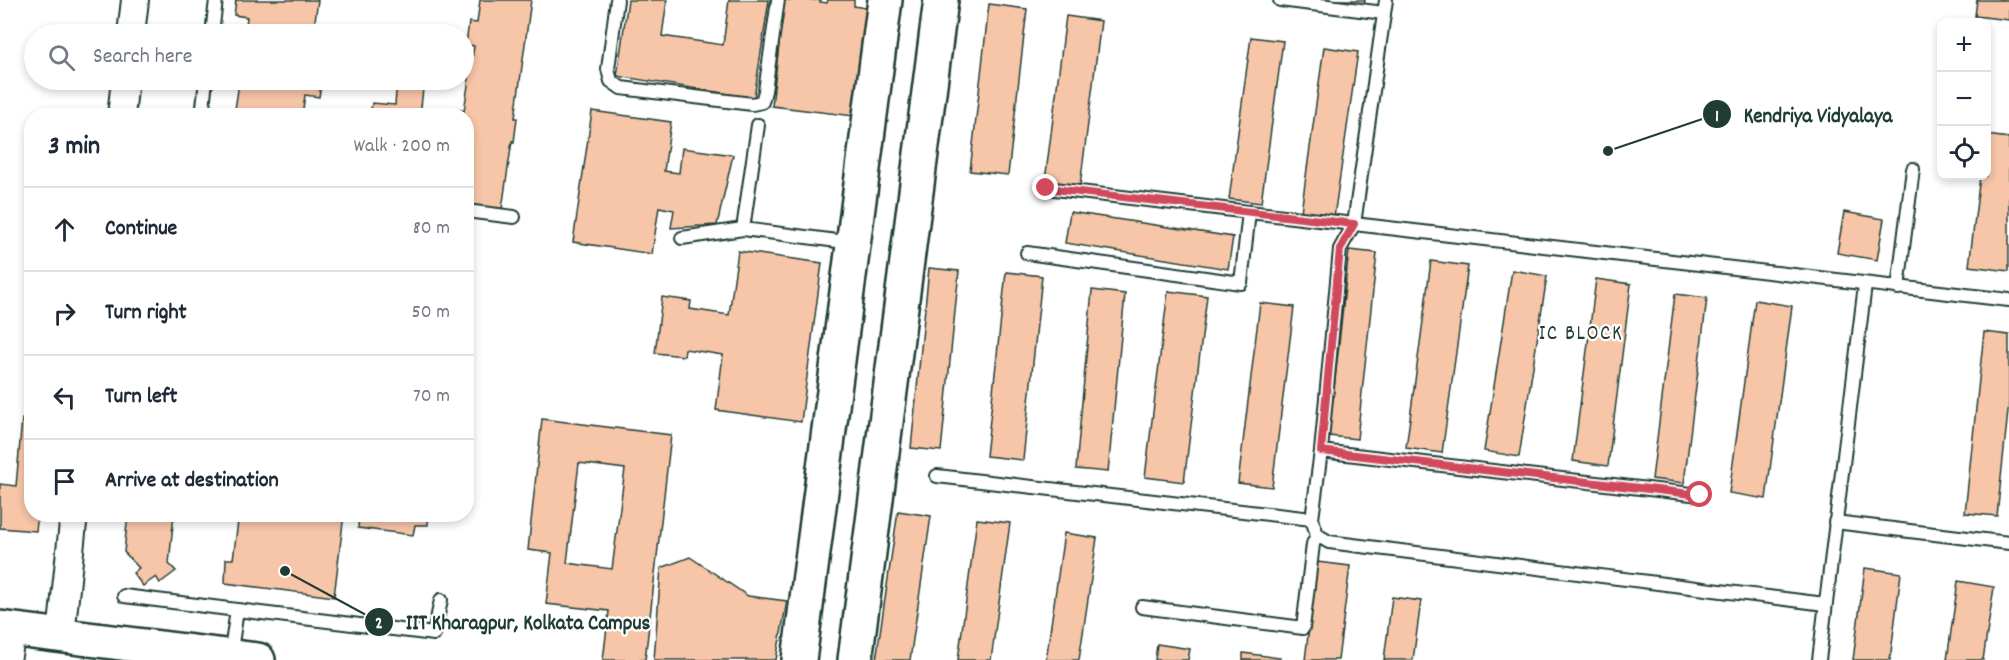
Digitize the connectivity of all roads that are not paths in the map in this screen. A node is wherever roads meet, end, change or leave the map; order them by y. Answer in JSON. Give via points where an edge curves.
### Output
{"nodes":[{"id":1,"x":135,"y":0,"type":"edge"},
{"id":2,"x":216,"y":0,"type":"edge"},
{"id":3,"x":617,"y":0,"type":"edge"},
{"id":4,"x":778,"y":0,"type":"edge"},
{"id":5,"x":885,"y":0,"type":"edge"},
{"id":6,"x":941,"y":0,"type":"edge"},
{"id":7,"x":1280,"y":0,"type":"edge"},
{"id":8,"x":1386,"y":0,"type":"edge"},
{"id":9,"x":1384,"y":13,"type":"junction"},
{"id":10,"x":131,"y":24,"type":"edge"},
{"id":11,"x":213,"y":24,"type":"edge"},
{"id":12,"x":124,"y":90,"type":"edge"},
{"id":13,"x":205,"y":90,"type":"edge"},
{"id":14,"x":122,"y":108,"type":"edge"},
{"id":15,"x":203,"y":108,"type":"edge"},
{"id":16,"x":758,"y":125,"type":"dead end"},
{"id":17,"x":1912,"y":169,"type":"dead end"},
{"id":18,"x":1046,"y":188,"type":"dead end"},
{"id":19,"x":474,"y":212,"type":"edge"},
{"id":20,"x":1249,"y":212,"type":"junction"},
{"id":21,"x":514,"y":217,"type":"dead end"},
{"id":22,"x":1354,"y":224,"type":"junction"},
{"id":23,"x":743,"y":229,"type":"junction"},
{"id":24,"x":682,"y":238,"type":"dead end"},
{"id":25,"x":853,"y":243,"type":"junction"},
{"id":26,"x":1027,"y":253,"type":"dead end"},
{"id":27,"x":1865,"y":285,"type":"junction"},
{"id":28,"x":1898,"y":288,"type":"junction"},
{"id":29,"x":2009,"y":300,"type":"edge"},
{"id":30,"x":1321,"y":451,"type":"junction"},
{"id":31,"x":937,"y":476,"type":"dead end"},
{"id":32,"x":1700,"y":495,"type":"dead end"},
{"id":33,"x":1312,"y":519,"type":"junction"},
{"id":34,"x":73,"y":522,"type":"edge"},
{"id":35,"x":1835,"y":522,"type":"junction"},
{"id":36,"x":1317,"y":535,"type":"junction"},
{"id":37,"x":2009,"y":543,"type":"edge"},
{"id":38,"x":124,"y":596,"type":"dead end"},
{"id":39,"x":441,"y":600,"type":"dead end"},
{"id":40,"x":1826,"y":604,"type":"junction"},
{"id":41,"x":1142,"y":607,"type":"dead end"},
{"id":42,"x":237,"y":610,"type":"junction"},
{"id":43,"x":61,"y":635,"type":"junction"},
{"id":44,"x":7,"y":639,"type":"edge"},
{"id":45,"x":244,"y":658,"type":"edge"},
{"id":46,"x":799,"y":660,"type":"edge"},
{"id":47,"x":855,"y":660,"type":"edge"},
{"id":48,"x":1819,"y":660,"type":"edge"}],
"edges":[{"from":1,"to":10,"type":"street"},
{"from":2,"to":11,"type":"lane"},
{"from":3,"to":4,"type":"lane","via":[[608,69],[611,81],[621,88],[752,104],[762,102],[765,91]]},
{"from":5,"to":25,"type":"street"},
{"from":6,"to":47,"type":"street"},
{"from":7,"to":9,"type":"lane"},
{"from":8,"to":9,"type":"lane"},
{"from":9,"to":22,"type":"lane"},
{"from":12,"to":14,"type":"street"},
{"from":13,"to":15,"type":"lane"},
{"from":16,"to":23,"type":"lane"},
{"from":17,"to":28,"type":"lane"},
{"from":18,"to":20,"type":"lane"},
{"from":19,"to":21,"type":"lane"},
{"from":20,"to":22,"type":"lane"},
{"from":20,"to":26,"type":"lane","via":[[1241,283]]},
{"from":22,"to":27,"type":"lane"},
{"from":22,"to":30,"type":"lane","via":[[1340,249]]},
{"from":23,"to":24,"type":"lane"},
{"from":23,"to":25,"type":"lane"},
{"from":25,"to":46,"type":"street"},
{"from":27,"to":28,"type":"lane"},
{"from":27,"to":35,"type":"lane"},
{"from":28,"to":29,"type":"lane"},
{"from":30,"to":32,"type":"lane"},
{"from":30,"to":33,"type":"lane"},
{"from":31,"to":33,"type":"lane"},
{"from":33,"to":36,"type":"lane"},
{"from":34,"to":43,"type":"street"},
{"from":35,"to":37,"type":"lane"},
{"from":35,"to":40,"type":"lane"},
{"from":36,"to":40,"type":"lane","via":[[1329,542]]},
{"from":36,"to":41,"type":"lane","via":[[1304,628]]},
{"from":38,"to":42,"type":"lane"},
{"from":39,"to":42,"type":"lane","via":[[434,634]]},
{"from":40,"to":48,"type":"lane"},
{"from":42,"to":45,"type":"lane"},
{"from":43,"to":44,"type":"street"},
{"from":43,"to":45,"type":"street"}]}
